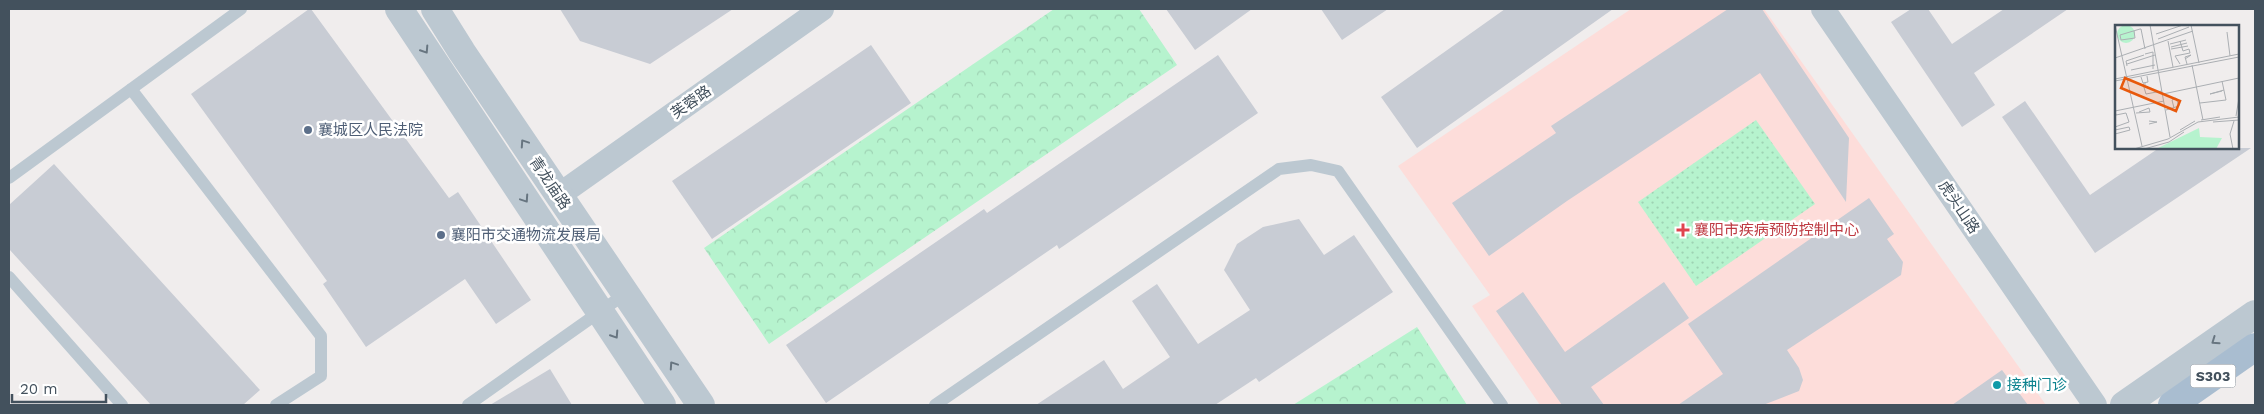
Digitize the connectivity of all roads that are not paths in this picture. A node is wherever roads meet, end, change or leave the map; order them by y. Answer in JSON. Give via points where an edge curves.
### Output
{"nodes":[{"id":1,"x":241,"y":9,"type":"edge"},
{"id":2,"x":399,"y":9,"type":"edge"},
{"id":3,"x":435,"y":9,"type":"edge"},
{"id":4,"x":822,"y":9,"type":"edge"},
{"id":5,"x":1823,"y":9,"type":"edge"},
{"id":6,"x":131,"y":89,"type":"junction"},
{"id":7,"x":9,"y":178,"type":"edge"},
{"id":8,"x":559,"y":195,"type":"junction"},
{"id":9,"x":9,"y":277,"type":"edge"},
{"id":10,"x":625,"y":294,"type":"junction"},
{"id":11,"x":600,"y":312,"type":"junction"},
{"id":12,"x":2255,"y":314,"type":"edge"},
{"id":13,"x":2255,"y":347,"type":"edge"},
{"id":14,"x":122,"y":405,"type":"edge"},
{"id":15,"x":276,"y":405,"type":"edge"},
{"id":16,"x":468,"y":405,"type":"edge"},
{"id":17,"x":662,"y":405,"type":"edge"},
{"id":18,"x":701,"y":405,"type":"edge"},
{"id":19,"x":936,"y":405,"type":"edge"},
{"id":20,"x":1502,"y":405,"type":"edge"},
{"id":21,"x":2095,"y":405,"type":"edge"},
{"id":22,"x":2124,"y":405,"type":"edge"},
{"id":23,"x":2172,"y":405,"type":"edge"}],
"edges":[{"from":1,"to":6,"type":"lane"},
{"from":2,"to":11,"type":"street","name":"青龙庙路","one_way":true},
{"from":8,"to":3,"type":"street","name":"青龙庙路","one_way":true},
{"from":4,"to":8,"type":"street","name":"芙蓉路"},
{"from":5,"to":21,"type":"street","name":"虎头山路"},
{"from":6,"to":7,"type":"lane"},
{"from":6,"to":15,"type":"lane","via":[[321,336],[321,376]]},
{"from":8,"to":10,"type":"street","name":"青龙庙路"},
{"from":9,"to":14,"type":"lane"},
{"from":10,"to":11,"type":"lane"},
{"from":18,"to":10,"type":"street","name":"青龙庙路","one_way":true},
{"from":11,"to":16,"type":"lane"},
{"from":11,"to":17,"type":"street","name":"青龙庙路","one_way":true},
{"from":12,"to":22,"type":"street","one_way":true},
{"from":13,"to":23,"type":"main road","number":"S303"},
{"from":19,"to":20,"type":"lane","via":[[1279,169],[1310,165],[1338,171]]}]}
